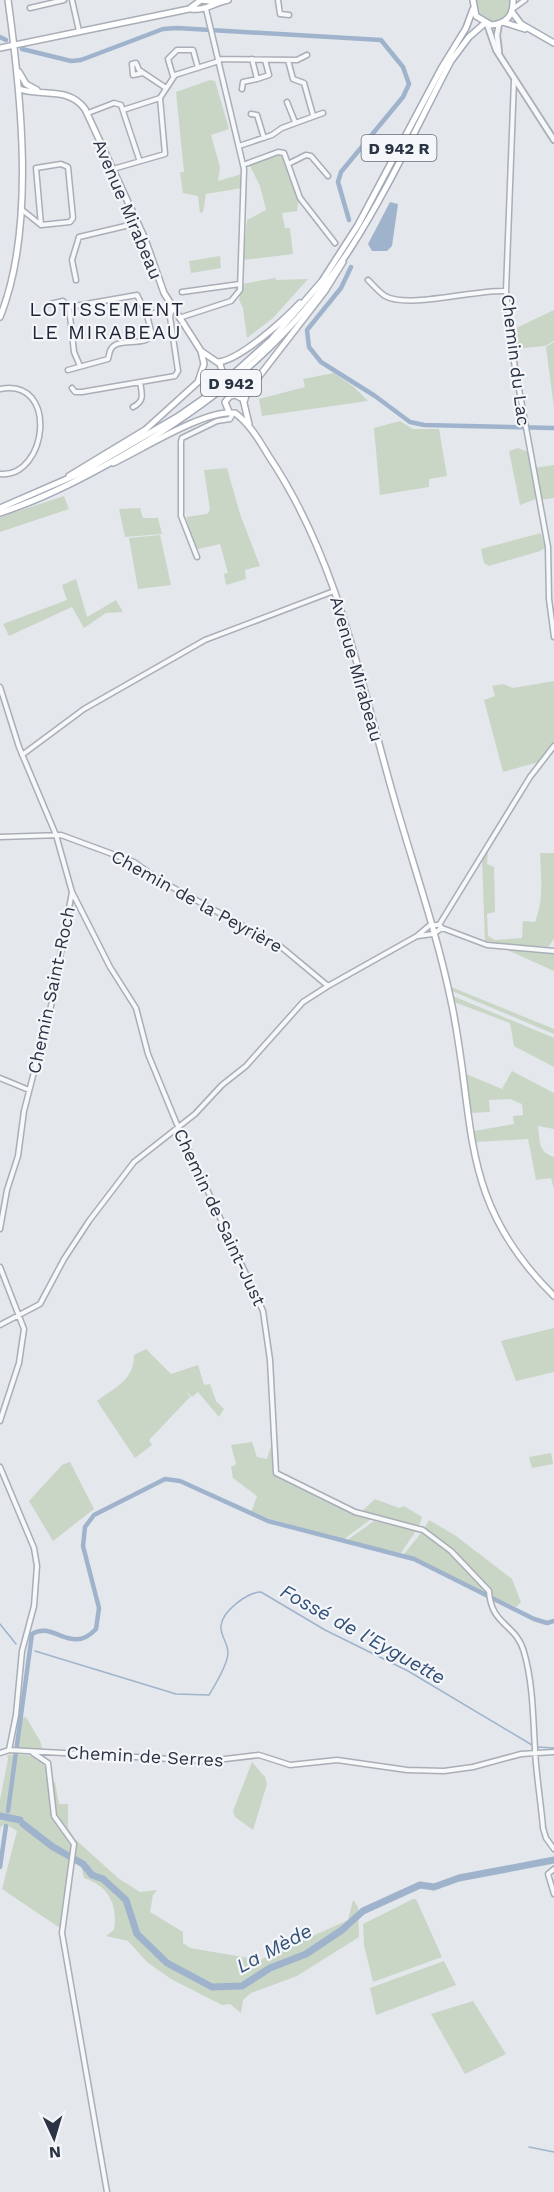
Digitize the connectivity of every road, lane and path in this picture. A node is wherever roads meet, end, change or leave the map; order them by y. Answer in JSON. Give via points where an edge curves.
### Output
{"nodes":[{"id":1,"x":8,"y":0,"type":"edge"},
{"id":2,"x":64,"y":0,"type":"edge"},
{"id":3,"x":72,"y":0,"type":"edge"},
{"id":4,"x":228,"y":0,"type":"edge"},
{"id":5,"x":278,"y":0,"type":"edge"},
{"id":6,"x":513,"y":0,"type":"edge"},
{"id":7,"x":525,"y":0,"type":"edge"},
{"id":8,"x":201,"y":5,"type":"edge"},
{"id":9,"x":472,"y":5,"type":"edge"},
{"id":10,"x":30,"y":8,"type":"dead end"},
{"id":11,"x":513,"y":10,"type":"junction"},
{"id":12,"x":289,"y":15,"type":"dead end"},
{"id":13,"x":501,"y":23,"type":"junction"},
{"id":14,"x":486,"y":24,"type":"junction"},
{"id":15,"x":79,"y":32,"type":"junction"},
{"id":16,"x":533,"y":32,"type":"junction"},
{"id":17,"x":554,"y":43,"type":"edge"},
{"id":18,"x":14,"y":46,"type":"junction"},
{"id":19,"x":0,"y":48,"type":"edge"},
{"id":20,"x":307,"y":54,"type":"dead end"},
{"id":21,"x":499,"y":55,"type":"junction"},
{"id":22,"x":252,"y":59,"type":"junction"},
{"id":23,"x":220,"y":60,"type":"junction"},
{"id":24,"x":265,"y":60,"type":"junction"},
{"id":25,"x":288,"y":60,"type":"junction"},
{"id":26,"x":17,"y":68,"type":"junction"},
{"id":27,"x":198,"y":68,"type":"junction"},
{"id":28,"x":143,"y":73,"type":"dead end"},
{"id":29,"x":173,"y":76,"type":"junction"},
{"id":30,"x":257,"y":79,"type":"junction"},
{"id":31,"x":514,"y":80,"type":"junction"},
{"id":32,"x":166,"y":88,"type":"junction"},
{"id":33,"x":19,"y":89,"type":"junction"},
{"id":34,"x":28,"y":89,"type":"junction"},
{"id":35,"x":242,"y":89,"type":"dead end"},
{"id":36,"x":160,"y":98,"type":"junction"},
{"id":37,"x":19,"y":101,"type":"junction"},
{"id":38,"x":287,"y":102,"type":"dead end"},
{"id":39,"x":123,"y":110,"type":"junction"},
{"id":40,"x":88,"y":113,"type":"junction"},
{"id":41,"x":323,"y":113,"type":"dead end"},
{"id":42,"x":251,"y":114,"type":"dead end"},
{"id":43,"x":313,"y":115,"type":"junction"},
{"id":44,"x":295,"y":122,"type":"junction"},
{"id":45,"x":264,"y":138,"type":"junction"},
{"id":46,"x":554,"y":140,"type":"edge"},
{"id":47,"x":239,"y":146,"type":"junction"},
{"id":48,"x":314,"y":151,"type":"dead end"},
{"id":49,"x":311,"y":156,"type":"junction"},
{"id":50,"x":139,"y":159,"type":"junction"},
{"id":51,"x":288,"y":164,"type":"junction"},
{"id":52,"x":243,"y":165,"type":"junction"},
{"id":53,"x":113,"y":169,"type":"junction"},
{"id":54,"x":328,"y":176,"type":"dead end"},
{"id":55,"x":21,"y":209,"type":"junction"},
{"id":56,"x":138,"y":223,"type":"junction"},
{"id":57,"x":41,"y":225,"type":"junction"},
{"id":58,"x":335,"y":243,"type":"dead end"},
{"id":59,"x":348,"y":251,"type":"junction"},
{"id":60,"x":76,"y":280,"type":"dead end"},
{"id":61,"x":368,"y":280,"type":"dead end"},
{"id":62,"x":322,"y":281,"type":"junction"},
{"id":63,"x":240,"y":284,"type":"junction"},
{"id":64,"x":507,"y":291,"type":"junction"},
{"id":65,"x":182,"y":292,"type":"dead end"},
{"id":66,"x":50,"y":304,"type":"dead end"},
{"id":67,"x":69,"y":307,"type":"junction"},
{"id":68,"x":172,"y":308,"type":"junction"},
{"id":69,"x":147,"y":315,"type":"junction"},
{"id":70,"x":0,"y":317,"type":"edge"},
{"id":71,"x":178,"y":318,"type":"junction"},
{"id":72,"x":201,"y":351,"type":"junction"},
{"id":73,"x":211,"y":360,"type":"junction"},
{"id":74,"x":218,"y":362,"type":"junction"},
{"id":75,"x":204,"y":364,"type":"junction"},
{"id":76,"x":80,"y":366,"type":"junction"},
{"id":77,"x":68,"y":370,"type":"dead end"},
{"id":78,"x":203,"y":373,"type":"junction"},
{"id":79,"x":218,"y":379,"type":"junction"},
{"id":80,"x":140,"y":382,"type":"junction"},
{"id":81,"x":72,"y":388,"type":"dead end"},
{"id":82,"x":0,"y":389,"type":"edge"},
{"id":83,"x":229,"y":394,"type":"junction"},
{"id":84,"x":243,"y":405,"type":"junction"},
{"id":85,"x":133,"y":407,"type":"dead end"},
{"id":86,"x":232,"y":413,"type":"junction"},
{"id":87,"x":249,"y":426,"type":"junction"},
{"id":88,"x":0,"y":474,"type":"edge"},
{"id":89,"x":82,"y":478,"type":"junction"},
{"id":90,"x":52,"y":487,"type":"junction"},
{"id":91,"x":0,"y":508,"type":"edge"},
{"id":92,"x":0,"y":513,"type":"edge"},
{"id":93,"x":197,"y":557,"type":"dead end"},
{"id":94,"x":334,"y":591,"type":"junction"},
{"id":95,"x":554,"y":638,"type":"edge"},
{"id":96,"x":0,"y":687,"type":"edge"},
{"id":97,"x":554,"y":746,"type":"edge"},
{"id":98,"x":22,"y":755,"type":"junction"},
{"id":99,"x":56,"y":835,"type":"junction"},
{"id":100,"x":0,"y":837,"type":"edge"},
{"id":101,"x":72,"y":892,"type":"junction"},
{"id":102,"x":430,"y":926,"type":"junction"},
{"id":103,"x":441,"y":927,"type":"junction"},
{"id":104,"x":433,"y":934,"type":"junction"},
{"id":105,"x":417,"y":936,"type":"junction"},
{"id":106,"x":554,"y":951,"type":"edge"},
{"id":107,"x":328,"y":986,"type":"junction"},
{"id":108,"x":0,"y":1078,"type":"edge"},
{"id":109,"x":29,"y":1090,"type":"junction"},
{"id":110,"x":179,"y":1126,"type":"junction"},
{"id":111,"x":0,"y":1229,"type":"edge"},
{"id":112,"x":0,"y":1267,"type":"edge"},
{"id":113,"x":2,"y":1283,"type":"edge"},
{"id":114,"x":554,"y":1296,"type":"edge"},
{"id":115,"x":19,"y":1315,"type":"junction"},
{"id":116,"x":0,"y":1325,"type":"edge"},
{"id":117,"x":0,"y":1421,"type":"edge"},
{"id":118,"x":0,"y":1467,"type":"edge"},
{"id":119,"x":13,"y":1752,"type":"junction"},
{"id":120,"x":535,"y":1752,"type":"junction"},
{"id":121,"x":554,"y":1752,"type":"edge"},
{"id":122,"x":0,"y":1753,"type":"edge"},
{"id":123,"x":32,"y":1753,"type":"junction"},
{"id":124,"x":554,"y":1849,"type":"edge"},
{"id":125,"x":554,"y":1869,"type":"edge"},
{"id":126,"x":554,"y":1894,"type":"edge"},
{"id":127,"x":107,"y":2192,"type":"edge"}],
"edges":[{"from":1,"to":18,"type":"main road"},
{"from":2,"to":10,"type":"street"},
{"from":3,"to":15,"type":"street"},
{"from":4,"to":8,"type":"main road"},
{"from":5,"to":12,"type":"street","via":[[280,15]]},
{"from":6,"to":11,"type":"main road"},
{"from":7,"to":11,"type":"street"},
{"from":8,"to":15,"type":"main road"},
{"from":8,"to":23,"type":"street"},
{"from":9,"to":14,"type":"main road","via":[[478,19]]},
{"from":9,"to":62,"type":"main road","number":"D 942 R","via":[[466,28],[358,225]]},
{"from":11,"to":13,"type":"main road"},
{"from":11,"to":16,"type":"main road","via":[[516,20]]},
{"from":13,"to":14,"type":"main road"},
{"from":13,"to":16,"type":"main road"},
{"from":13,"to":21,"type":"street","via":[[496,35]]},
{"from":14,"to":21,"type":"street"},
{"from":14,"to":59,"type":"main road","number":"D 942","via":[[468,37],[451,61]]},
{"from":15,"to":18,"type":"main road"},
{"from":16,"to":17,"type":"main road"},
{"from":18,"to":19,"type":"main road"},
{"from":18,"to":26,"type":"main road"},
{"from":20,"to":25,"type":"street"},
{"from":21,"to":31,"type":"street"},
{"from":22,"to":23,"type":"street"},
{"from":22,"to":24,"type":"street"},
{"from":22,"to":30,"type":"street"},
{"from":23,"to":27,"type":"street"},
{"from":23,"to":47,"type":"street"},
{"from":24,"to":25,"type":"street"},
{"from":24,"to":30,"type":"street","via":[[269,75]]},
{"from":25,"to":43,"type":"street","via":[[293,79],[304,83]]},
{"from":26,"to":33,"type":"main road"},
{"from":26,"to":34,"type":"main road"},
{"from":27,"to":29,"type":"street"},
{"from":27,"to":29,"type":"street","via":[[193,50],[177,50],[168,59]]},
{"from":28,"to":32,"type":"street"},
{"from":29,"to":32,"type":"street"},
{"from":30,"to":35,"type":"street","via":[[243,82]]},
{"from":31,"to":46,"type":"street"},
{"from":31,"to":64,"type":"street","name":"Chemin du Lac"},
{"from":32,"to":36,"type":"street"},
{"from":33,"to":34,"type":"main road","name":"Avenue Mirabeau"},
{"from":33,"to":37,"type":"main road"},
{"from":34,"to":37,"type":"main road"},
{"from":34,"to":40,"type":"main road","name":"Avenue Mirabeau","via":[[70,96]]},
{"from":36,"to":39,"type":"street"},
{"from":36,"to":50,"type":"street","via":[[165,154]]},
{"from":37,"to":55,"type":"main road"},
{"from":38,"to":44,"type":"street"},
{"from":39,"to":40,"type":"street","via":[[114,103]]},
{"from":39,"to":50,"type":"street"},
{"from":40,"to":53,"type":"main road","name":"Avenue Mirabeau"},
{"from":41,"to":43,"type":"street"},
{"from":42,"to":45,"type":"street","via":[[256,115]]},
{"from":43,"to":44,"type":"street"},
{"from":44,"to":45,"type":"street"},
{"from":45,"to":47,"type":"street"},
{"from":47,"to":52,"type":"street"},
{"from":48,"to":49,"type":"street"},
{"from":49,"to":51,"type":"street","via":[[306,154]]},
{"from":49,"to":54,"type":"street"},
{"from":50,"to":53,"type":"street"},
{"from":51,"to":52,"type":"street","via":[[284,153],[278,152]]},
{"from":51,"to":58,"type":"street","via":[[300,198]]},
{"from":52,"to":63,"type":"street"},
{"from":53,"to":56,"type":"main road","name":"Avenue Mirabeau"},
{"from":55,"to":57,"type":"street"},
{"from":55,"to":70,"type":"main road","via":[[12,276]]},
{"from":56,"to":60,"type":"street","via":[[79,237],[72,260]]},
{"from":56,"to":68,"type":"main road","name":"Avenue Mirabeau"},
{"from":57,"to":57,"type":"street","via":[[70,222],[73,218],[66,165],[36,168]]},
{"from":59,"to":84,"type":"main road","via":[[338,272],[247,392]]},
{"from":59,"to":89,"type":"main road","number":"D 942","via":[[292,324],[225,389],[181,420]]},
{"from":61,"to":64,"type":"street","via":[[385,296],[412,300]]},
{"from":62,"to":74,"type":"main road","via":[[279,323],[229,359]]},
{"from":62,"to":90,"type":"main road","number":"D 942 R","via":[[272,339],[213,392],[141,439]]},
{"from":63,"to":65,"type":"street"},
{"from":63,"to":71,"type":"street","via":[[234,299]]},
{"from":64,"to":95,"type":"street","name":"Chemin du Lac","via":[[524,427],[548,547]]},
{"from":66,"to":67,"type":"street","via":[[63,301]]},
{"from":67,"to":69,"type":"street","via":[[137,295]]},
{"from":67,"to":76,"type":"street","via":[[74,352]]},
{"from":68,"to":69,"type":"street"},
{"from":68,"to":71,"type":"main road","name":"Avenue Mirabeau"},
{"from":68,"to":80,"type":"street","via":[[175,376]]},
{"from":69,"to":76,"type":"street","via":[[152,338],[115,345],[108,359]]},
{"from":71,"to":72,"type":"main road","name":"Avenue Mirabeau"},
{"from":72,"to":73,"type":"main road"},
{"from":72,"to":75,"type":"main road"},
{"from":73,"to":74,"type":"main road"},
{"from":73,"to":75,"type":"main road"},
{"from":74,"to":79,"type":"main road","via":[[222,371]]},
{"from":75,"to":78,"type":"main road"},
{"from":76,"to":77,"type":"street"},
{"from":78,"to":79,"type":"main road","via":[[209,379]]},
{"from":78,"to":90,"type":"main road","via":[[145,430]]},
{"from":79,"to":83,"type":"main road","bridge":true},
{"from":80,"to":81,"type":"street","via":[[82,392]]},
{"from":80,"to":85,"type":"street","via":[[143,398]]},
{"from":82,"to":88,"type":"street","via":[[16,388],[31,395],[37,407],[40,435],[31,460],[14,473]]},
{"from":83,"to":84,"type":"main road","via":[[238,396]]},
{"from":83,"to":86,"type":"main road","via":[[225,405]]},
{"from":84,"to":86,"type":"main road"},
{"from":84,"to":87,"type":"main road"},
{"from":86,"to":87,"type":"main road"},
{"from":86,"to":89,"type":"main road","via":[[162,437]]},
{"from":86,"to":93,"type":"street","via":[[230,419],[217,421],[181,441],[182,516]]},
{"from":87,"to":94,"type":"main road","name":"Avenue Mirabeau","via":[[309,525]]},
{"from":89,"to":92,"type":"main road","number":"D 942"},
{"from":90,"to":91,"type":"main road","number":"D 942 R"},
{"from":94,"to":98,"type":"street","via":[[205,640],[84,709]]},
{"from":94,"to":102,"type":"main road","name":"Avenue Mirabeau"},
{"from":96,"to":98,"type":"street","name":"Chemin Saint-Roch"},
{"from":97,"to":103,"type":"street","via":[[530,777]]},
{"from":98,"to":99,"type":"street","name":"Chemin Saint-Roch"},
{"from":99,"to":100,"type":"street","name":"Chemin de la Peyrière"},
{"from":99,"to":101,"type":"street","name":"Chemin Saint-Roch"},
{"from":99,"to":107,"type":"street","name":"Chemin de la Peyrière","via":[[134,862],[161,881],[280,946]]},
{"from":101,"to":109,"type":"street","name":"Chemin Saint-Roch","via":[[51,1006]]},
{"from":101,"to":110,"type":"street","name":"Chemin de Saint-Just","via":[[136,1008],[148,1054]]},
{"from":102,"to":103,"type":"street"},
{"from":102,"to":104,"type":"main road","name":"Avenue Mirabeau"},
{"from":102,"to":105,"type":"street"},
{"from":103,"to":104,"type":"street"},
{"from":103,"to":106,"type":"street","via":[[487,945]]},
{"from":104,"to":105,"type":"street"},
{"from":104,"to":114,"type":"main road","name":"Avenue Mirabeau","via":[[453,1010],[469,1133],[481,1185],[512,1246]]},
{"from":105,"to":107,"type":"street"},
{"from":107,"to":110,"type":"street","via":[[303,1002],[246,1066]]},
{"from":108,"to":109,"type":"street"},
{"from":109,"to":111,"type":"street","name":"Chemin Saint-Roch"},
{"from":110,"to":115,"type":"street","via":[[134,1162],[64,1259],[44,1300]]},
{"from":110,"to":120,"type":"street","name":"Chemin de Saint-Just","via":[[263,1311],[270,1360],[276,1473],[355,1512],[423,1530],[450,1551],[489,1597],[496,1617],[516,1635],[524,1650]]},
{"from":112,"to":113,"type":"street"},
{"from":113,"to":115,"type":"street"},
{"from":115,"to":116,"type":"street"},
{"from":115,"to":117,"type":"street","via":[[24,1329],[19,1363]]},
{"from":118,"to":119,"type":"street","via":[[34,1548],[37,1566],[34,1606],[22,1651]]},
{"from":119,"to":122,"type":"street","name":"Chemin de Serres"},
{"from":119,"to":123,"type":"street","name":"Chemin de Serres"},
{"from":120,"to":121,"type":"street","name":"Chemin de Serres"},
{"from":120,"to":123,"type":"street","name":"Chemin de Serres","via":[[444,1770],[407,1770],[337,1760],[290,1766],[259,1755],[208,1761]]},
{"from":120,"to":124,"type":"street","name":"Chemin de Saint-Just","via":[[544,1833]]},
{"from":123,"to":127,"type":"street","via":[[48,1763],[54,1816],[72,1837],[62,1933]]},
{"from":125,"to":126,"type":"street","via":[[548,1874]]}]}
